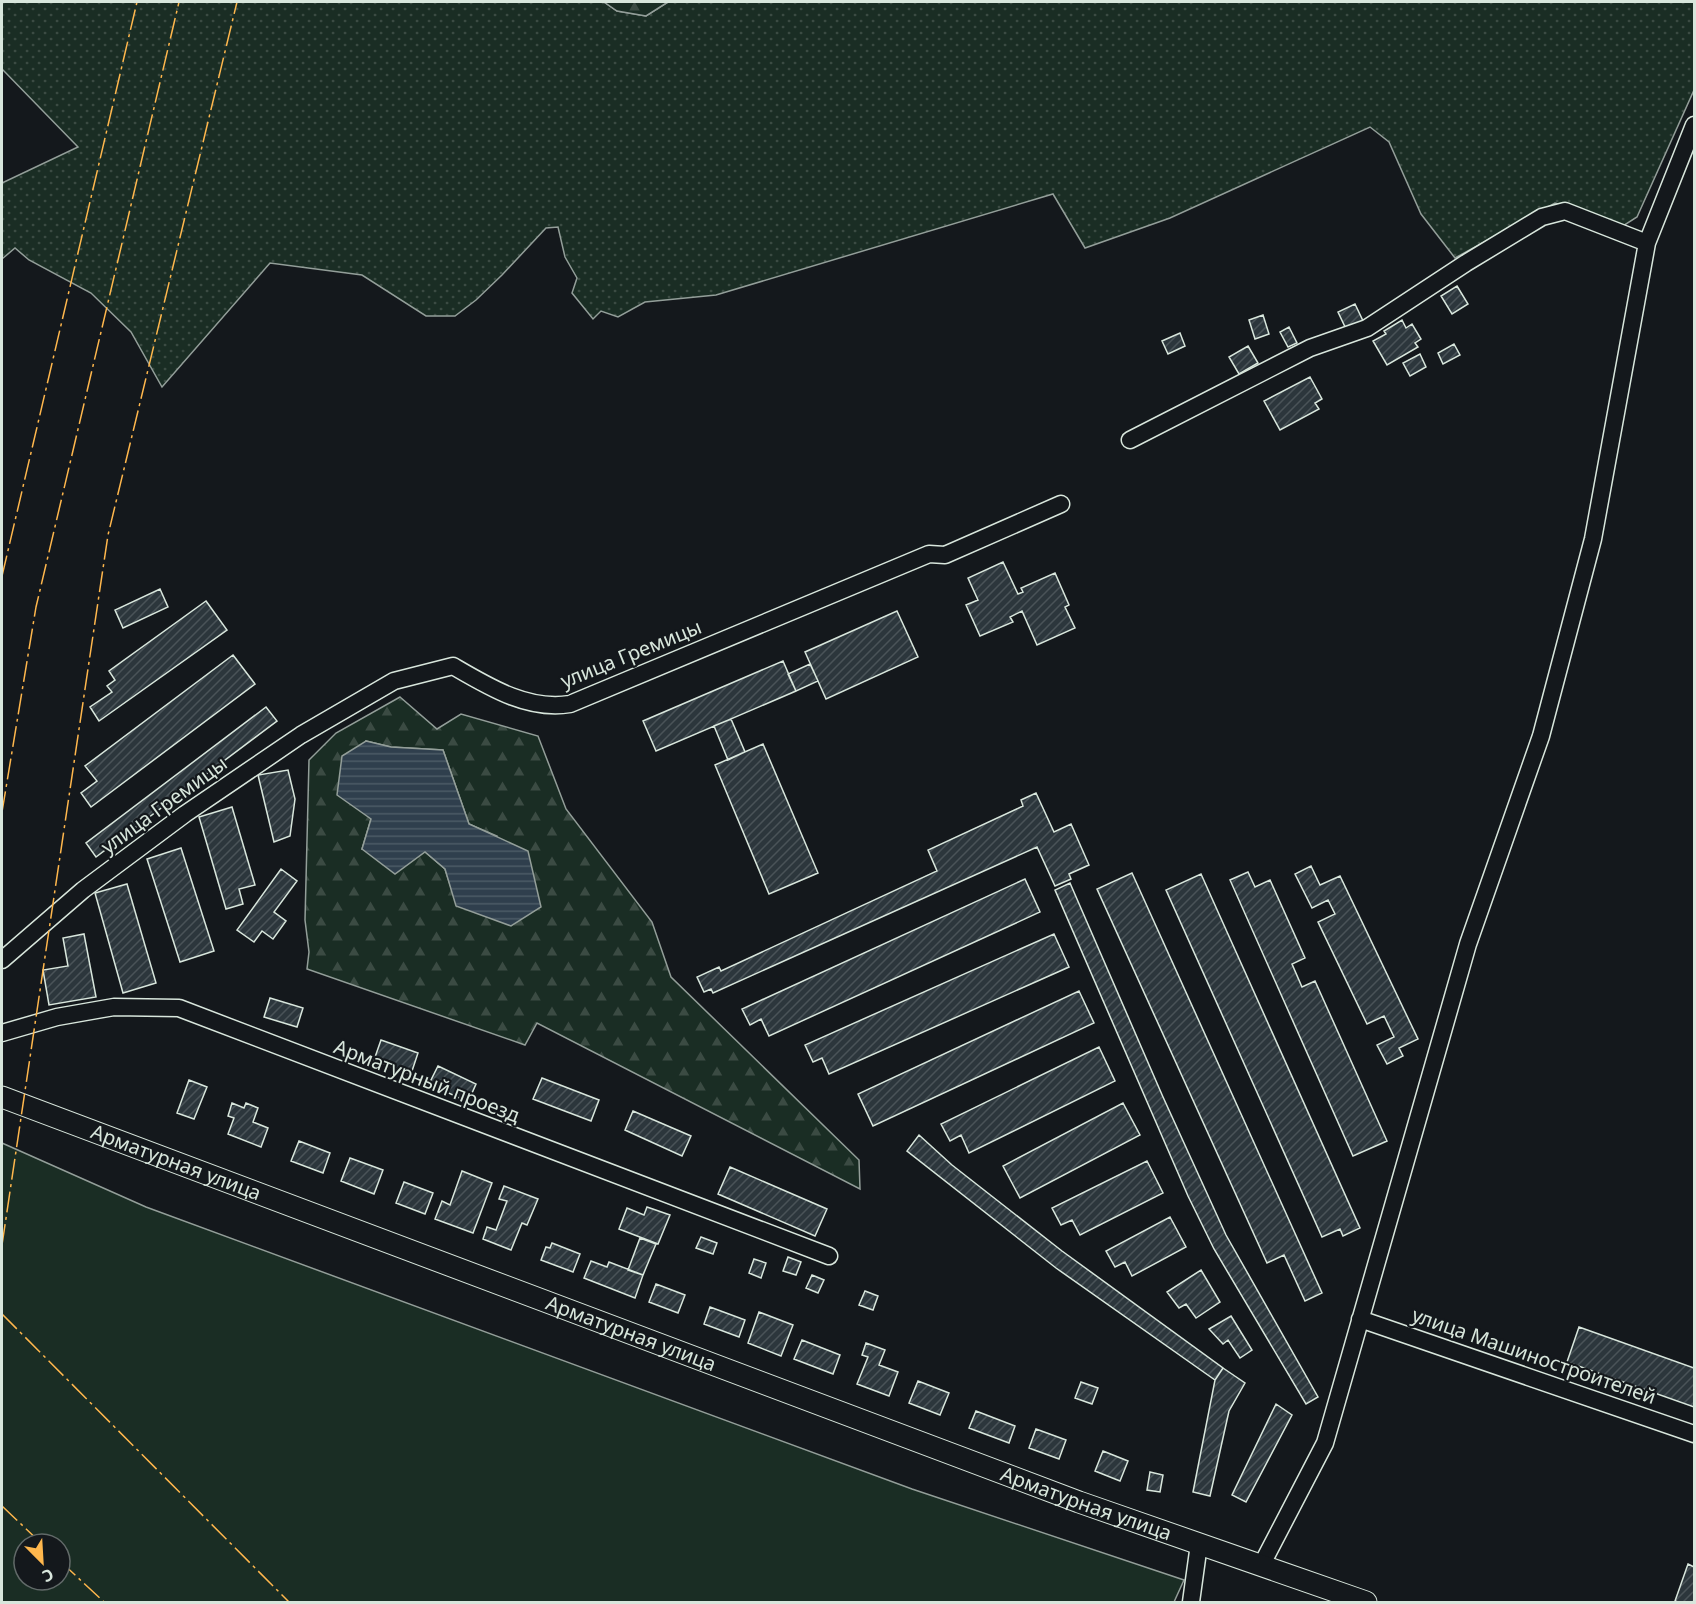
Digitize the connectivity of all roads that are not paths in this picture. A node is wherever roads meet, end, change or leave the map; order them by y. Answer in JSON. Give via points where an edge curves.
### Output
{"nodes":[{"id":1,"x":1695,"y":125,"type":"edge"},
{"id":2,"x":1647,"y":243,"type":"junction"},
{"id":3,"x":1130,"y":440,"type":"dead end"},
{"id":4,"x":1061,"y":504,"type":"dead end"},
{"id":5,"x":2,"y":960,"type":"edge"},
{"id":6,"x":2,"y":1033,"type":"edge"},
{"id":7,"x":2,"y":1097,"type":"edge"},
{"id":8,"x":829,"y":1256,"type":"dead end"},
{"id":9,"x":1360,"y":1319,"type":"junction"},
{"id":10,"x":1695,"y":1434,"type":"edge"},
{"id":11,"x":1199,"y":1544,"type":"junction"},
{"id":12,"x":1261,"y":1566,"type":"junction"},
{"id":13,"x":1191,"y":1602,"type":"edge"},
{"id":14,"x":1366,"y":1602,"type":"edge"}],
"edges":[{"from":1,"to":2,"type":"street"},
{"from":2,"to":3,"type":"street","via":[[1565,211],[1542,217],[1367,328],[1310,348]]},
{"from":2,"to":9,"type":"street","via":[[1593,539],[1541,735],[1468,944]]},
{"from":4,"to":5,"type":"street","name":"улица Гремицы","via":[[945,555],[919,558],[570,704],[554,707],[525,701],[491,689],[453,666],[394,681],[301,735],[185,814],[59,908]]},
{"from":6,"to":8,"type":"street","name":"Арматурный проезд","via":[[57,1017],[114,1007],[179,1008]]},
{"from":7,"to":11,"type":"street","name":"Арматурная улица","via":[[1056,1494]]},
{"from":9,"to":10,"type":"street","name":"улица Машиностроителей"},
{"from":9,"to":12,"type":"street","via":[[1325,1443]]},
{"from":11,"to":12,"type":"street","name":"Арматурная улица"},
{"from":11,"to":13,"type":"street"},
{"from":12,"to":14,"type":"street","name":"Арматурная улица"}]}
